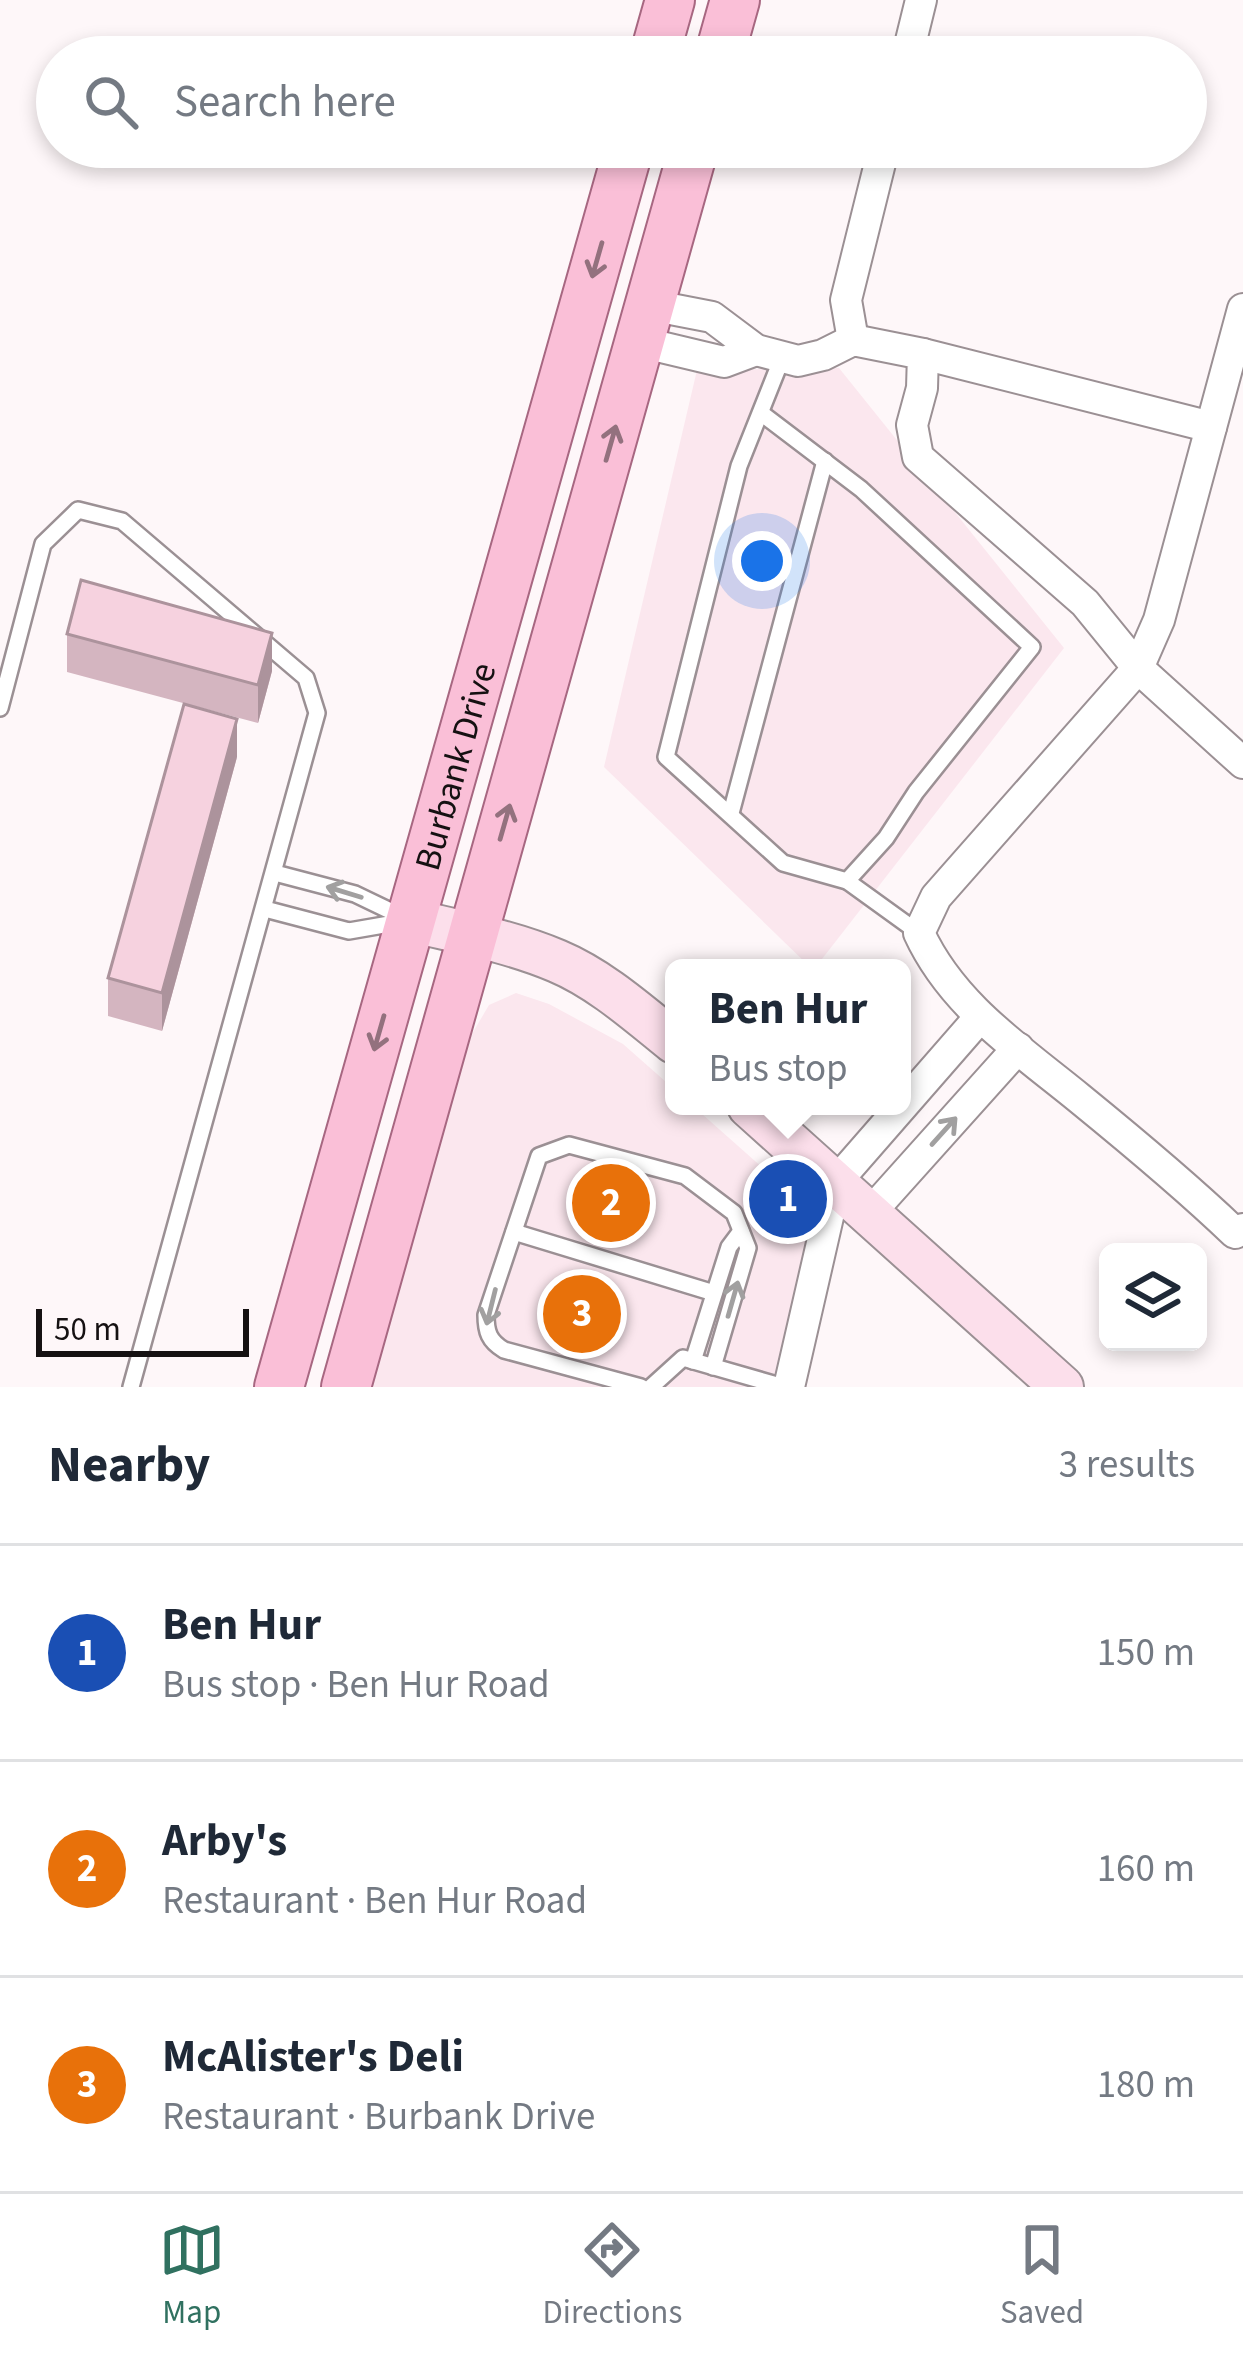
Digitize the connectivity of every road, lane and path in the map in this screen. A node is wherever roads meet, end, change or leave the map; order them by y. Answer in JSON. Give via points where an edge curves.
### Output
{"nodes":[{"id":1,"x":670,"y":0,"type":"edge"},
{"id":2,"x":735,"y":0,"type":"edge"},
{"id":3,"x":921,"y":0,"type":"edge"},
{"id":4,"x":660,"y":36,"type":"edge"},
{"id":5,"x":725,"y":36,"type":"edge"},
{"id":6,"x":912,"y":36,"type":"edge"},
{"id":7,"x":623,"y":168,"type":"edge"},
{"id":8,"x":688,"y":168,"type":"edge"},
{"id":9,"x":879,"y":168,"type":"edge"},
{"id":10,"x":1243,"y":309,"type":"edge"},
{"id":11,"x":645,"y":323,"type":"junction"},
{"id":12,"x":853,"y":340,"type":"junction"},
{"id":13,"x":769,"y":354,"type":"junction"},
{"id":14,"x":923,"y":354,"type":"junction"},
{"id":15,"x":761,"y":412,"type":"junction"},
{"id":16,"x":1211,"y":428,"type":"junction"},
{"id":17,"x":825,"y":461,"type":"junction"},
{"id":18,"x":1138,"y":668,"type":"junction"},
{"id":19,"x":0,"y":709,"type":"edge"},
{"id":20,"x":1243,"y":763,"type":"edge"},
{"id":21,"x":731,"y":813,"type":"junction"},
{"id":22,"x":275,"y":873,"type":"junction"},
{"id":23,"x":847,"y":881,"type":"junction"},
{"id":24,"x":265,"y":909,"type":"junction"},
{"id":25,"x":410,"y":920,"type":"junction"},
{"id":26,"x":919,"y":933,"type":"junction"},
{"id":27,"x":473,"y":935,"type":"junction"},
{"id":28,"x":980,"y":1017,"type":"junction"},
{"id":29,"x":665,"y":1035,"type":"edge"},
{"id":30,"x":1018,"y":1048,"type":"junction"},
{"id":31,"x":911,"y":1096,"type":"edge"},
{"id":32,"x":758,"y":1115,"type":"edge"},
{"id":33,"x":894,"y":1115,"type":"edge"},
{"id":34,"x":836,"y":1182,"type":"junction"},
{"id":35,"x":870,"y":1214,"type":"junction"},
{"id":36,"x":1243,"y":1228,"type":"edge"},
{"id":37,"x":741,"y":1231,"type":"junction"},
{"id":38,"x":514,"y":1232,"type":"junction"},
{"id":39,"x":714,"y":1293,"type":"junction"},
{"id":40,"x":693,"y":1361,"type":"junction"},
{"id":41,"x":713,"y":1367,"type":"junction"},
{"id":42,"x":131,"y":1387,"type":"edge"},
{"id":43,"x":279,"y":1387,"type":"edge"},
{"id":44,"x":346,"y":1387,"type":"edge"},
{"id":45,"x":646,"y":1387,"type":"edge"},
{"id":46,"x":786,"y":1387,"type":"edge"},
{"id":47,"x":1062,"y":1387,"type":"edge"}],
"edges":[{"from":1,"to":4,"type":"main road"},
{"from":2,"to":5,"type":"main road"},
{"from":3,"to":6,"type":"street"},
{"from":7,"to":25,"type":"main road","name":"Burbank Drive","one_way":true},
{"from":8,"to":11,"type":"main road","name":"Burbank Drive"},
{"from":9,"to":12,"type":"street","via":[[846,300]]},
{"from":10,"to":16,"type":"street"},
{"from":11,"to":13,"type":"street","via":[[724,362]]},
{"from":27,"to":11,"type":"main road","name":"Burbank Drive","one_way":true},
{"from":12,"to":13,"type":"street","via":[[798,361]]},
{"from":12,"to":14,"type":"street"},
{"from":13,"to":15,"type":"lane"},
{"from":14,"to":16,"type":"street"},
{"from":14,"to":18,"type":"street","via":[[912,425],[918,457],[1084,603]]},
{"from":15,"to":17,"type":"lane"},
{"from":15,"to":21,"type":"lane","via":[[739,466],[666,757]]},
{"from":16,"to":18,"type":"street","via":[[1159,620]]},
{"from":17,"to":21,"type":"lane"},
{"from":17,"to":23,"type":"lane","via":[[1032,646]]},
{"from":18,"to":20,"type":"street"},
{"from":18,"to":26,"type":"street","via":[[935,897]]},
{"from":19,"to":22,"type":"lane","via":[[43,544],[78,510],[122,521],[306,677],[316,713]]},
{"from":21,"to":23,"type":"lane","via":[[783,863]]},
{"from":22,"to":24,"type":"lane"},
{"from":25,"to":22,"type":"lane","one_way":true,"via":[[355,893]]},
{"from":23,"to":26,"type":"lane"},
{"from":24,"to":25,"type":"lane","via":[[349,931]]},
{"from":24,"to":42,"type":"lane"},
{"from":25,"to":27,"type":"street"},
{"from":25,"to":43,"type":"main road","name":"Burbank Drive","one_way":true},
{"from":26,"to":28,"type":"street","via":[[935,969]]},
{"from":27,"to":29,"type":"street","via":[[560,962]]},
{"from":27,"to":44,"type":"main road","name":"Burbank Drive"},
{"from":28,"to":30,"type":"street"},
{"from":28,"to":31,"type":"street"},
{"from":35,"to":30,"type":"street","one_way":true},
{"from":30,"to":36,"type":"street","via":[[1235,1232]]},
{"from":32,"to":34,"type":"street"},
{"from":33,"to":34,"type":"street"},
{"from":34,"to":35,"type":"street"},
{"from":34,"to":46,"type":"street"},
{"from":35,"to":47,"type":"street"},
{"from":37,"to":38,"type":"lane","via":[[734,1213],[685,1176],[569,1145],[539,1156]]},
{"from":37,"to":39,"type":"lane"},
{"from":41,"to":37,"type":"lane","one_way":true,"via":[[748,1248]]},
{"from":38,"to":39,"type":"lane"},
{"from":38,"to":45,"type":"lane","one_way":true,"via":[[486,1315],[492,1343]]},
{"from":39,"to":40,"type":"lane"},
{"from":40,"to":41,"type":"lane"},
{"from":40,"to":45,"type":"lane","via":[[683,1358]]},
{"from":41,"to":46,"type":"lane"}]}
